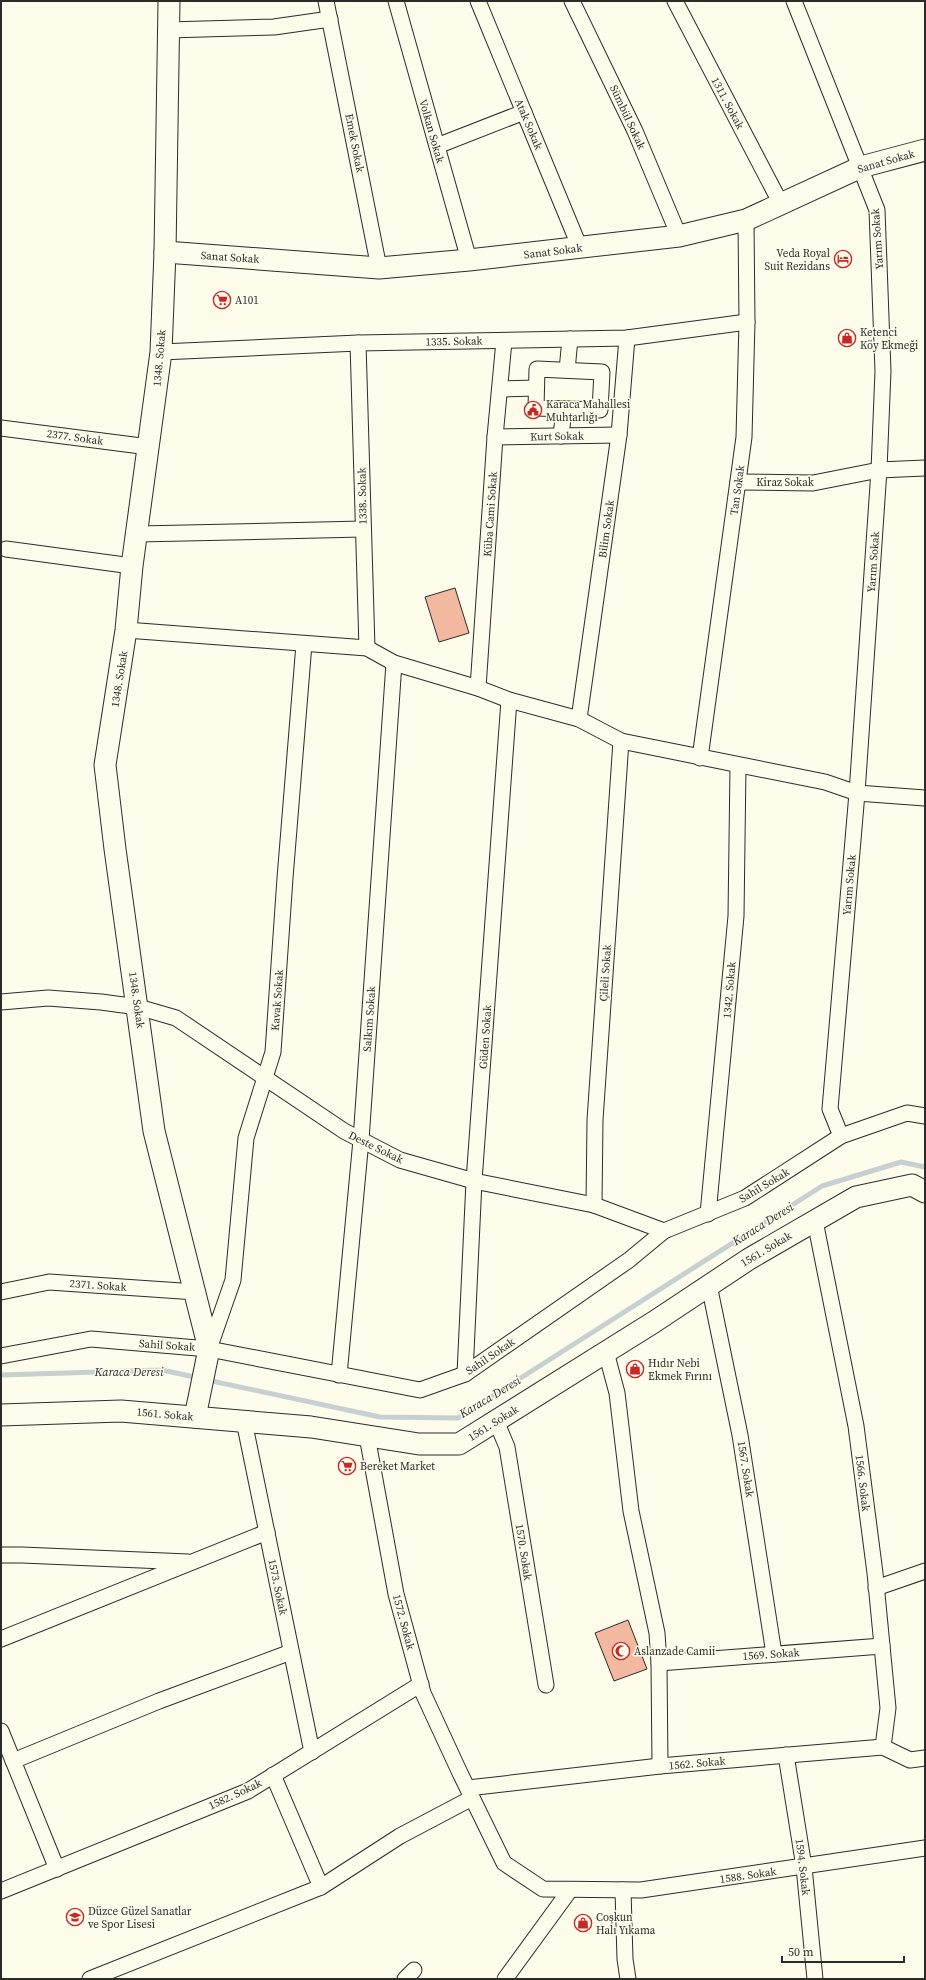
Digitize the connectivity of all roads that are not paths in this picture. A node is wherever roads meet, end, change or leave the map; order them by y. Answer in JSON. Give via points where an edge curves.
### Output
{"nodes":[{"id":1,"x":169,"y":1,"type":"edge"},
{"id":2,"x":326,"y":1,"type":"edge"},
{"id":3,"x":396,"y":1,"type":"edge"},
{"id":4,"x":478,"y":1,"type":"edge"},
{"id":5,"x":572,"y":1,"type":"edge"},
{"id":6,"x":675,"y":1,"type":"edge"},
{"id":7,"x":794,"y":1,"type":"edge"},
{"id":8,"x":330,"y":19,"type":"junction"},
{"id":9,"x":168,"y":30,"type":"junction"},
{"id":10,"x":524,"y":112,"type":"junction"},
{"id":11,"x":437,"y":146,"type":"junction"},
{"id":12,"x":925,"y":150,"type":"edge"},
{"id":13,"x":861,"y":167,"type":"junction"},
{"id":14,"x":781,"y":204,"type":"junction"},
{"id":15,"x":746,"y":220,"type":"junction"},
{"id":16,"x":679,"y":236,"type":"junction"},
{"id":17,"x":580,"y":248,"type":"junction"},
{"id":18,"x":165,"y":252,"type":"junction"},
{"id":19,"x":469,"y":260,"type":"junction"},
{"id":20,"x":379,"y":268,"type":"junction"},
{"id":21,"x":747,"y":322,"type":"junction"},
{"id":22,"x":627,"y":338,"type":"junction"},
{"id":23,"x":570,"y":339,"type":"junction"},
{"id":24,"x":504,"y":340,"type":"junction"},
{"id":25,"x":358,"y":343,"type":"junction"},
{"id":26,"x":161,"y":352,"type":"junction"},
{"id":27,"x":567,"y":370,"type":"junction"},
{"id":28,"x":536,"y":388,"type":"junction"},
{"id":29,"x":500,"y":389,"type":"junction"},
{"id":30,"x":601,"y":393,"type":"junction"},
{"id":31,"x":622,"y":394,"type":"junction"},
{"id":32,"x":564,"y":409,"type":"junction"},
{"id":33,"x":1,"y":428,"type":"edge"},
{"id":34,"x":619,"y":435,"type":"junction"},
{"id":35,"x":561,"y":436,"type":"junction"},
{"id":36,"x":495,"y":437,"type":"junction"},
{"id":37,"x":149,"y":447,"type":"junction"},
{"id":38,"x":925,"y":468,"type":"edge"},
{"id":39,"x":879,"y":470,"type":"junction"},
{"id":40,"x":738,"y":482,"type":"junction"},
{"id":41,"x":362,"y":529,"type":"junction"},
{"id":42,"x":138,"y":534,"type":"junction"},
{"id":43,"x":6,"y":548,"type":"dead end"},
{"id":44,"x":132,"y":566,"type":"junction"},
{"id":45,"x":126,"y":630,"type":"junction"},
{"id":46,"x":304,"y":644,"type":"junction"},
{"id":47,"x":367,"y":648,"type":"junction"},
{"id":48,"x":394,"y":663,"type":"junction"},
{"id":49,"x":478,"y":688,"type":"junction"},
{"id":50,"x":508,"y":700,"type":"junction"},
{"id":51,"x":579,"y":719,"type":"junction"},
{"id":52,"x":621,"y":741,"type":"junction"},
{"id":53,"x":700,"y":758,"type":"junction"},
{"id":54,"x":738,"y":766,"type":"junction"},
{"id":55,"x":857,"y":793,"type":"junction"},
{"id":56,"x":925,"y":798,"type":"edge"},
{"id":57,"x":1,"y":1002,"type":"edge"},
{"id":58,"x":138,"y":1007,"type":"junction"},
{"id":59,"x":264,"y":1079,"type":"junction"},
{"id":60,"x":925,"y":1116,"type":"edge"},
{"id":61,"x":841,"y":1136,"type":"junction"},
{"id":62,"x":361,"y":1140,"type":"junction"},
{"id":63,"x":474,"y":1181,"type":"junction"},
{"id":64,"x":925,"y":1192,"type":"edge"},
{"id":65,"x":594,"y":1205,"type":"junction"},
{"id":66,"x":708,"y":1214,"type":"junction"},
{"id":67,"x":815,"y":1221,"type":"junction"},
{"id":68,"x":664,"y":1231,"type":"junction"},
{"id":69,"x":709,"y":1285,"type":"junction"},
{"id":70,"x":1,"y":1292,"type":"edge"},
{"id":71,"x":196,"y":1292,"type":"junction"},
{"id":72,"x":209,"y":1349,"type":"junction"},
{"id":73,"x":606,"y":1352,"type":"junction"},
{"id":74,"x":1,"y":1356,"type":"edge"},
{"id":75,"x":465,"y":1374,"type":"junction"},
{"id":76,"x":339,"y":1375,"type":"junction"},
{"id":77,"x":195,"y":1417,"type":"junction"},
{"id":78,"x":2,"y":1418,"type":"edge"},
{"id":79,"x":244,"y":1421,"type":"junction"},
{"id":80,"x":496,"y":1421,"type":"junction"},
{"id":81,"x":367,"y":1436,"type":"junction"},
{"id":82,"x":267,"y":1532,"type":"junction"},
{"id":83,"x":1,"y":1555,"type":"edge"},
{"id":84,"x":193,"y":1562,"type":"junction"},
{"id":85,"x":925,"y":1571,"type":"edge"},
{"id":86,"x":876,"y":1588,"type":"junction"},
{"id":87,"x":1,"y":1639,"type":"edge"},
{"id":88,"x":882,"y":1646,"type":"junction"},
{"id":89,"x":291,"y":1652,"type":"junction"},
{"id":90,"x":774,"y":1654,"type":"junction"},
{"id":91,"x":659,"y":1663,"type":"junction"},
{"id":92,"x":421,"y":1684,"type":"junction"},
{"id":93,"x":546,"y":1685,"type":"dead end"},
{"id":94,"x":1,"y":1731,"type":"edge"},
{"id":95,"x":883,"y":1747,"type":"junction"},
{"id":96,"x":312,"y":1752,"type":"junction"},
{"id":97,"x":786,"y":1755,"type":"junction"},
{"id":98,"x":925,"y":1758,"type":"edge"},
{"id":99,"x":13,"y":1761,"type":"junction"},
{"id":100,"x":660,"y":1766,"type":"junction"},
{"id":101,"x":273,"y":1775,"type":"junction"},
{"id":102,"x":470,"y":1793,"type":"junction"},
{"id":103,"x":925,"y":1848,"type":"edge"},
{"id":104,"x":804,"y":1867,"type":"junction"},
{"id":105,"x":57,"y":1869,"type":"junction"},
{"id":106,"x":321,"y":1887,"type":"junction"},
{"id":107,"x":1,"y":1890,"type":"edge"},
{"id":108,"x":570,"y":1890,"type":"junction"},
{"id":109,"x":623,"y":1890,"type":"junction"},
{"id":110,"x":90,"y":1979,"type":"edge"},
{"id":111,"x":505,"y":1979,"type":"edge"},
{"id":112,"x":628,"y":1979,"type":"edge"},
{"id":113,"x":815,"y":1979,"type":"edge"}],
"edges":[{"from":1,"to":9,"type":"street","name":"1348. Sokak"},
{"from":2,"to":8,"type":"street","name":"Emek Sokak"},
{"from":3,"to":11,"type":"street","name":"Volkan Sokak"},
{"from":4,"to":10,"type":"street","name":"Atak Sokak"},
{"from":5,"to":16,"type":"street","name":"Sümbül Sokak","via":[[635,131]]},
{"from":6,"to":14,"type":"street","name":"1311. Sokak"},
{"from":7,"to":13,"type":"street","name":"Yarım Sokak"},
{"from":8,"to":9,"type":"street","via":[[274,27]]},
{"from":8,"to":20,"type":"street","name":"Emek Sokak"},
{"from":9,"to":18,"type":"street","name":"1348. Sokak"},
{"from":10,"to":11,"type":"street"},
{"from":10,"to":17,"type":"street","name":"Atak Sokak"},
{"from":11,"to":19,"type":"street","name":"Volkan Sokak"},
{"from":12,"to":13,"type":"street","name":"Sanat Sokak"},
{"from":13,"to":14,"type":"street","name":"Sanat Sokak"},
{"from":13,"to":39,"type":"street","name":"Yarım Sokak","via":[[877,210],[883,371]]},
{"from":14,"to":15,"type":"street","name":"Sanat Sokak"},
{"from":15,"to":16,"type":"street","name":"Sanat Sokak"},
{"from":15,"to":21,"type":"street","name":"Tan Sokak"},
{"from":16,"to":17,"type":"street","name":"Sanat Sokak"},
{"from":17,"to":19,"type":"street","name":"Sanat Sokak"},
{"from":18,"to":20,"type":"street","name":"Sanat Sokak"},
{"from":18,"to":26,"type":"street","name":"1348. Sokak"},
{"from":19,"to":20,"type":"street","name":"Sanat Sokak"},
{"from":21,"to":22,"type":"street","name":"1335. Sokak"},
{"from":21,"to":40,"type":"street","name":"Tan Sokak","via":[[744,437]]},
{"from":22,"to":23,"type":"street","name":"1335. Sokak"},
{"from":22,"to":31,"type":"street","name":"Bilim Sokak"},
{"from":23,"to":24,"type":"street","name":"1335. Sokak"},
{"from":23,"to":27,"type":"street"},
{"from":24,"to":25,"type":"street","name":"1335. Sokak"},
{"from":24,"to":29,"type":"street","name":"Küba Cami Sokak"},
{"from":25,"to":26,"type":"street","name":"1335. Sokak"},
{"from":25,"to":41,"type":"street","name":"1338. Sokak"},
{"from":26,"to":37,"type":"street","name":"1348. Sokak"},
{"from":27,"to":28,"type":"street","via":[[537,369]]},
{"from":27,"to":30,"type":"street","via":[[602,372]]},
{"from":28,"to":29,"type":"street"},
{"from":28,"to":32,"type":"street","via":[[536,408]]},
{"from":29,"to":36,"type":"street","name":"Küba Cami Sokak"},
{"from":30,"to":31,"type":"street"},
{"from":30,"to":32,"type":"street","via":[[600,410]]},
{"from":31,"to":34,"type":"street","name":"Bilim Sokak"},
{"from":32,"to":35,"type":"street"},
{"from":33,"to":37,"type":"street","name":"2377. Sokak"},
{"from":34,"to":35,"type":"street","name":"Kurt Sokak"},
{"from":34,"to":51,"type":"street","name":"Bilim Sokak"},
{"from":35,"to":36,"type":"street","name":"Kurt Sokak"},
{"from":36,"to":49,"type":"street","name":"Küba Cami Sokak"},
{"from":37,"to":42,"type":"street","name":"1348. Sokak"},
{"from":38,"to":39,"type":"street","name":"Kiraz Sokak"},
{"from":39,"to":40,"type":"street","name":"Kiraz Sokak","via":[[813,483]]},
{"from":39,"to":55,"type":"street","name":"Yarım Sokak"},
{"from":40,"to":53,"type":"street","name":"Tan Sokak"},
{"from":41,"to":42,"type":"street"},
{"from":41,"to":47,"type":"street","name":"1338. Sokak"},
{"from":42,"to":44,"type":"street","name":"1348. Sokak"},
{"from":43,"to":44,"type":"street"},
{"from":44,"to":45,"type":"street","name":"1348. Sokak"},
{"from":45,"to":46,"type":"street"},
{"from":45,"to":58,"type":"street","name":"1348. Sokak","via":[[105,765]]},
{"from":46,"to":47,"type":"street"},
{"from":46,"to":59,"type":"street","name":"Kavak Sokak","via":[[273,1052]]},
{"from":47,"to":48,"type":"street"},
{"from":48,"to":49,"type":"street"},
{"from":48,"to":62,"type":"street","name":"Salkım Sokak"},
{"from":49,"to":50,"type":"street"},
{"from":50,"to":51,"type":"street"},
{"from":50,"to":63,"type":"street","name":"Güden Sokak"},
{"from":51,"to":52,"type":"street"},
{"from":52,"to":53,"type":"street"},
{"from":52,"to":65,"type":"street","name":"Çileli Sokak","via":[[594,1120]]},
{"from":53,"to":54,"type":"street"},
{"from":54,"to":55,"type":"street","via":[[825,782]]},
{"from":54,"to":66,"type":"street","name":"1342. Sokak","via":[[736,916]]},
{"from":55,"to":56,"type":"street"},
{"from":55,"to":61,"type":"street","name":"Yarım Sokak","via":[[830,1109]]},
{"from":57,"to":58,"type":"street","name":"Deste Sokak","via":[[48,998]]},
{"from":58,"to":59,"type":"street","name":"Deste Sokak","via":[[176,1018]]},
{"from":58,"to":71,"type":"street","name":"1348. Sokak","via":[[154,1131]]},
{"from":59,"to":62,"type":"street","name":"Deste Sokak"},
{"from":59,"to":72,"type":"street","name":"Kavak Sokak","via":[[246,1138],[233,1280]]},
{"from":60,"to":61,"type":"street","name":"Sahil Sokak","via":[[906,1113]]},
{"from":61,"to":66,"type":"street","name":"Sahil Sokak","via":[[745,1198]]},
{"from":62,"to":63,"type":"street","name":"Deste Sokak","via":[[400,1160]]},
{"from":62,"to":76,"type":"street","name":"Salkım Sokak"},
{"from":63,"to":65,"type":"street","name":"Deste Sokak"},
{"from":63,"to":75,"type":"street","name":"Güden Sokak"},
{"from":64,"to":67,"type":"street","name":"1561. Sokak","via":[[912,1185],[856,1197]]},
{"from":65,"to":68,"type":"street","name":"Deste Sokak"},
{"from":66,"to":68,"type":"street","name":"Sahil Sokak"},
{"from":67,"to":69,"type":"street","name":"1561. Sokak"},
{"from":67,"to":86,"type":"street","name":"1566. Sokak","via":[[856,1426]]},
{"from":68,"to":75,"type":"street","name":"Sahil Sokak","via":[[629,1260]]},
{"from":69,"to":73,"type":"street","name":"1561. Sokak"},
{"from":69,"to":90,"type":"street","name":"1567. Sokak","via":[[740,1435]]},
{"from":70,"to":71,"type":"street","name":"2371. Sokak","via":[[49,1282]]},
{"from":71,"to":72,"type":"street","name":"1348. Sokak"},
{"from":72,"to":74,"type":"street","name":"Sahil Sokak","via":[[91,1339]]},
{"from":72,"to":76,"type":"street","name":"Sahil Sokak"},
{"from":72,"to":77,"type":"street"},
{"from":73,"to":80,"type":"street","name":"1561. Sokak"},
{"from":73,"to":91,"type":"street","via":[[617,1393],[631,1511],[657,1633]]},
{"from":75,"to":76,"type":"street","name":"Sahil Sokak","via":[[420,1390]]},
{"from":77,"to":78,"type":"street","name":"1561. Sokak","via":[[121,1410]]},
{"from":77,"to":79,"type":"street","name":"1561. Sokak"},
{"from":79,"to":81,"type":"street","name":"1561. Sokak","via":[[311,1427]]},
{"from":79,"to":82,"type":"street","name":"1573. Sokak"},
{"from":80,"to":81,"type":"street","name":"1561. Sokak","via":[[459,1444],[419,1444]]},
{"from":80,"to":93,"type":"street","name":"1570. Sokak","via":[[507,1447]]},
{"from":81,"to":92,"type":"street","name":"1572. Sokak","via":[[396,1594]]},
{"from":82,"to":84,"type":"street"},
{"from":82,"to":89,"type":"street","name":"1573. Sokak"},
{"from":83,"to":84,"type":"street"},
{"from":84,"to":87,"type":"street"},
{"from":85,"to":86,"type":"street"},
{"from":86,"to":88,"type":"street","name":"1566. Sokak"},
{"from":88,"to":90,"type":"street","name":"1569. Sokak"},
{"from":88,"to":95,"type":"street","name":"1566. Sokak","via":[[888,1708]]},
{"from":89,"to":96,"type":"street","name":"1573. Sokak"},
{"from":89,"to":99,"type":"street","via":[[158,1701]]},
{"from":90,"to":91,"type":"street","name":"1569. Sokak"},
{"from":91,"to":100,"type":"street"},
{"from":92,"to":96,"type":"street","name":"1582. Sokak"},
{"from":92,"to":102,"type":"street","name":"1572. Sokak"},
{"from":94,"to":99,"type":"street"},
{"from":95,"to":97,"type":"street","name":"1562. Sokak"},
{"from":95,"to":98,"type":"street","via":[[910,1760]]},
{"from":96,"to":101,"type":"street","name":"1582. Sokak"},
{"from":97,"to":100,"type":"street","name":"1562. Sokak"},
{"from":97,"to":104,"type":"street","name":"1594. Sokak"},
{"from":99,"to":105,"type":"street"},
{"from":100,"to":102,"type":"street","name":"1562. Sokak"},
{"from":101,"to":105,"type":"street","name":"1582. Sokak","via":[[248,1790]]},
{"from":101,"to":106,"type":"street"},
{"from":102,"to":106,"type":"street"},
{"from":102,"to":108,"type":"street","name":"1588. Sokak","via":[[504,1863],[543,1889]]},
{"from":103,"to":104,"type":"street","name":"1588. Sokak"},
{"from":104,"to":109,"type":"street","name":"1588. Sokak","via":[[641,1890]]},
{"from":104,"to":113,"type":"street","name":"1594. Sokak"},
{"from":105,"to":107,"type":"street","name":"1582. Sokak"},
{"from":106,"to":110,"type":"street"},
{"from":108,"to":109,"type":"street","name":"1588. Sokak"},
{"from":108,"to":111,"type":"street"},
{"from":109,"to":112,"type":"street"}]}
